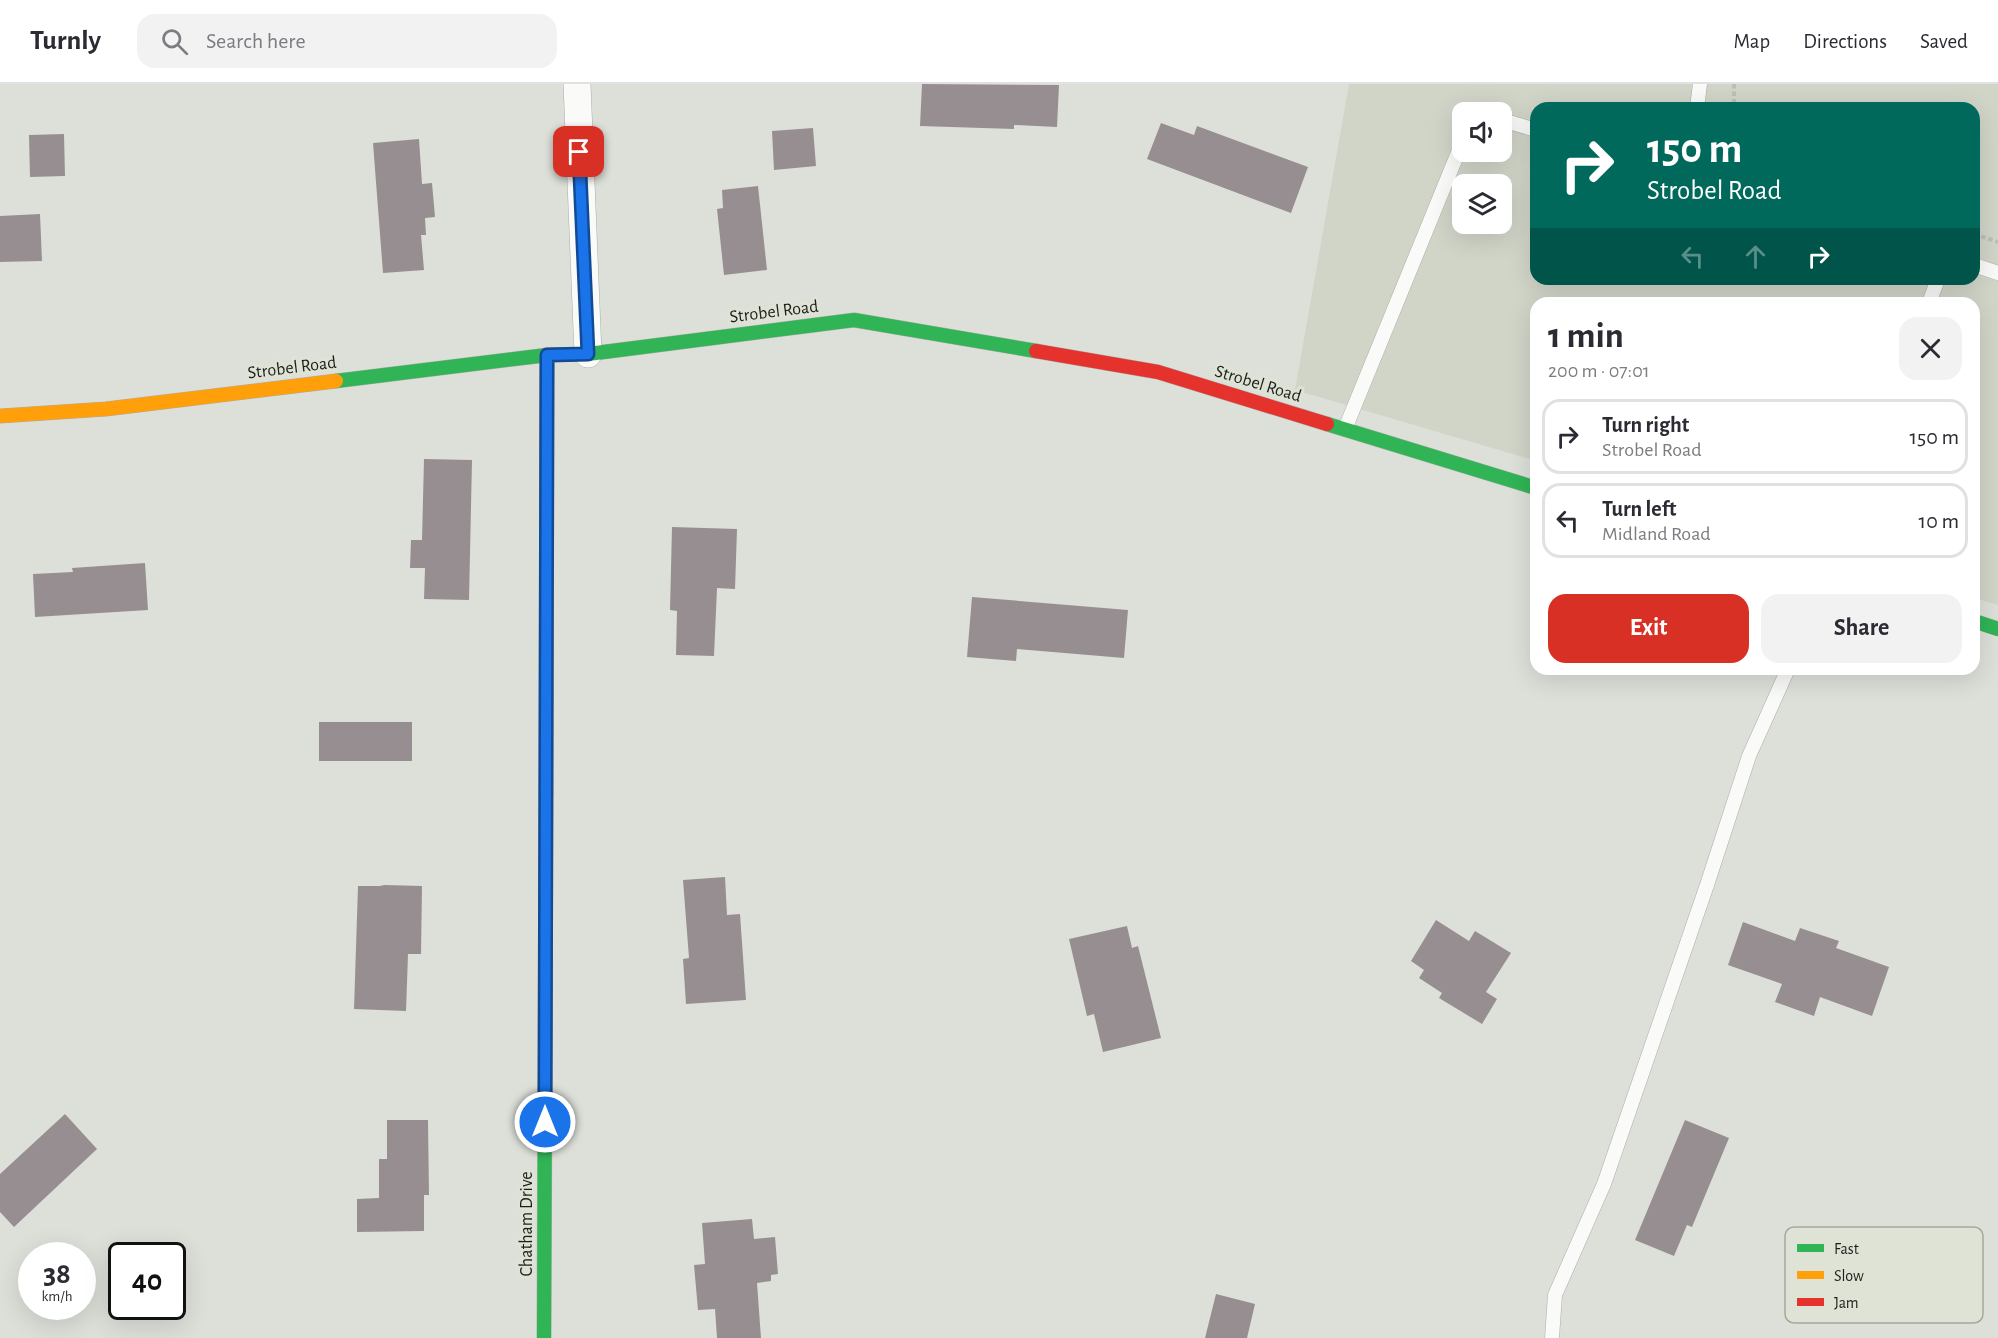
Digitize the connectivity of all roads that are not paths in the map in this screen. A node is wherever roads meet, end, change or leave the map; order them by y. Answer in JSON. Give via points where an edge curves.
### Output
{"nodes":[{"id":1,"x":577,"y":84,"type":"edge"},
{"id":2,"x":1700,"y":84,"type":"edge"},
{"id":3,"x":1698,"y":102,"type":"edge"},
{"id":4,"x":1512,"y":123,"type":"edge"},
{"id":5,"x":1530,"y":128,"type":"edge"},
{"id":6,"x":1454,"y":162,"type":"edge"},
{"id":7,"x":1980,"y":267,"type":"edge"},
{"id":8,"x":1998,"y":273,"type":"edge"},
{"id":9,"x":588,"y":354,"type":"junction"},
{"id":10,"x":547,"y":355,"type":"junction"},
{"id":11,"x":0,"y":416,"type":"edge"},
{"id":12,"x":1345,"y":429,"type":"junction"},
{"id":13,"x":1530,"y":486,"type":"edge"},
{"id":14,"x":1980,"y":623,"type":"edge"},
{"id":15,"x":1998,"y":628,"type":"edge"},
{"id":16,"x":1785,"y":675,"type":"edge"},
{"id":17,"x":544,"y":1338,"type":"edge"},
{"id":18,"x":1552,"y":1338,"type":"edge"}],
"edges":[{"from":1,"to":9,"type":"street"},
{"from":2,"to":3,"type":"lane"},
{"from":4,"to":5,"type":"lane"},
{"from":6,"to":12,"type":"lane"},
{"from":7,"to":8,"type":"lane"},
{"from":9,"to":10,"type":"street","name":"Strobel Road"},
{"from":9,"to":12,"type":"street","name":"Strobel Road","via":[[854,320],[1158,372]]},
{"from":10,"to":11,"type":"street","name":"Strobel Road","via":[[106,409]]},
{"from":10,"to":17,"type":"street","name":"Chatham Drive"},
{"from":12,"to":13,"type":"street","name":"Strobel Road"},
{"from":14,"to":15,"type":"street"},
{"from":16,"to":18,"type":"lane","via":[[1749,756],[1604,1184],[1555,1295]]}]}
